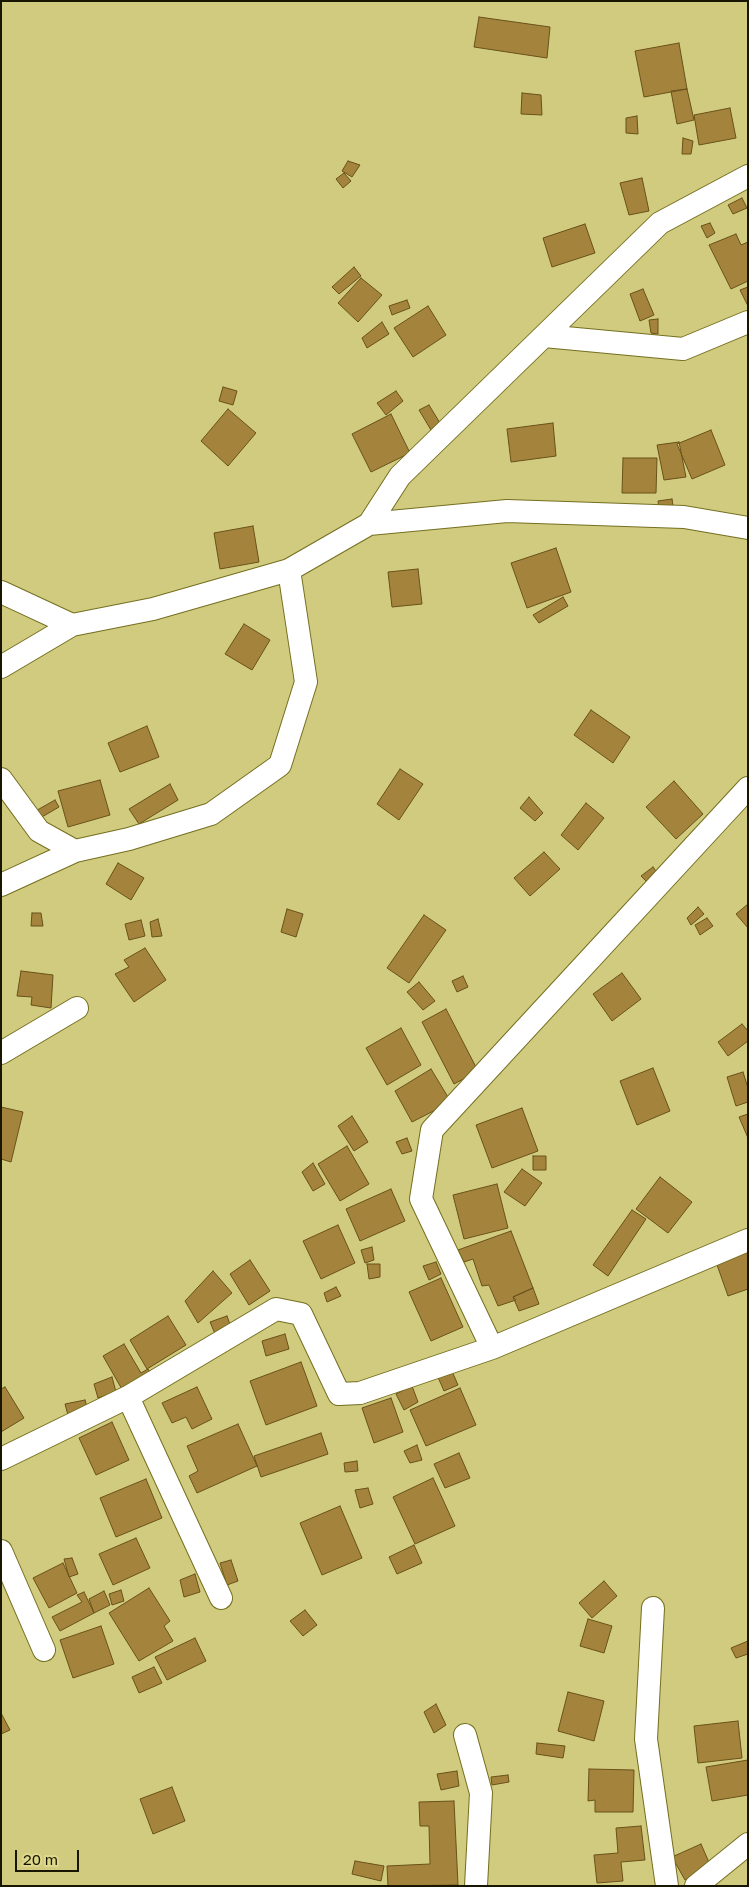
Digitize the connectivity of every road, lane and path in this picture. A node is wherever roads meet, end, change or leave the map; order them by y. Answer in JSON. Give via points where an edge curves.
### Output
{"nodes":[{"id":1,"x":748,"y":176,"type":"edge"},
{"id":2,"x":748,"y":322,"type":"edge"},
{"id":3,"x":544,"y":336,"type":"junction"},
{"id":4,"x":369,"y":524,"type":"junction"},
{"id":5,"x":748,"y":528,"type":"edge"},
{"id":6,"x":289,"y":570,"type":"junction"},
{"id":7,"x":1,"y":592,"type":"edge"},
{"id":8,"x":72,"y":625,"type":"junction"},
{"id":9,"x":1,"y":667,"type":"edge"},
{"id":10,"x":1,"y":779,"type":"edge"},
{"id":11,"x":748,"y":788,"type":"edge"},
{"id":12,"x":75,"y":851,"type":"junction"},
{"id":13,"x":1,"y":885,"type":"edge"},
{"id":14,"x":77,"y":1008,"type":"dead end"},
{"id":15,"x":1,"y":1053,"type":"edge"},
{"id":16,"x":748,"y":1240,"type":"edge"},
{"id":17,"x":492,"y":1348,"type":"junction"},
{"id":18,"x":128,"y":1397,"type":"junction"},
{"id":19,"x":1,"y":1459,"type":"edge"},
{"id":20,"x":1,"y":1551,"type":"edge"},
{"id":21,"x":221,"y":1598,"type":"dead end"},
{"id":22,"x":653,"y":1608,"type":"dead end"},
{"id":23,"x":44,"y":1650,"type":"dead end"},
{"id":24,"x":465,"y":1735,"type":"dead end"},
{"id":25,"x":748,"y":1844,"type":"edge"},
{"id":26,"x":476,"y":1886,"type":"edge"},
{"id":27,"x":667,"y":1886,"type":"edge"},
{"id":28,"x":696,"y":1886,"type":"edge"}],
"edges":[{"from":1,"to":3,"type":"street","via":[[660,223]]},
{"from":2,"to":3,"type":"street","via":[[683,349]]},
{"from":3,"to":4,"type":"street","via":[[400,476]]},
{"from":4,"to":5,"type":"street","via":[[508,510],[684,517]]},
{"from":4,"to":6,"type":"street"},
{"from":6,"to":8,"type":"street","via":[[153,609]]},
{"from":6,"to":12,"type":"street","via":[[306,682],[280,765],[211,814],[129,839]]},
{"from":7,"to":8,"type":"street"},
{"from":8,"to":9,"type":"street"},
{"from":10,"to":12,"type":"street","via":[[38,831]]},
{"from":11,"to":17,"type":"street","via":[[432,1130],[421,1199]]},
{"from":12,"to":13,"type":"street"},
{"from":14,"to":15,"type":"street"},
{"from":16,"to":17,"type":"street"},
{"from":17,"to":18,"type":"street","via":[[360,1394],[339,1394],[301,1314],[276,1309]]},
{"from":18,"to":19,"type":"street"},
{"from":18,"to":21,"type":"street"},
{"from":20,"to":23,"type":"street"},
{"from":22,"to":27,"type":"street","via":[[646,1739]]},
{"from":24,"to":26,"type":"street","via":[[482,1793]]},
{"from":25,"to":28,"type":"street"}]}
